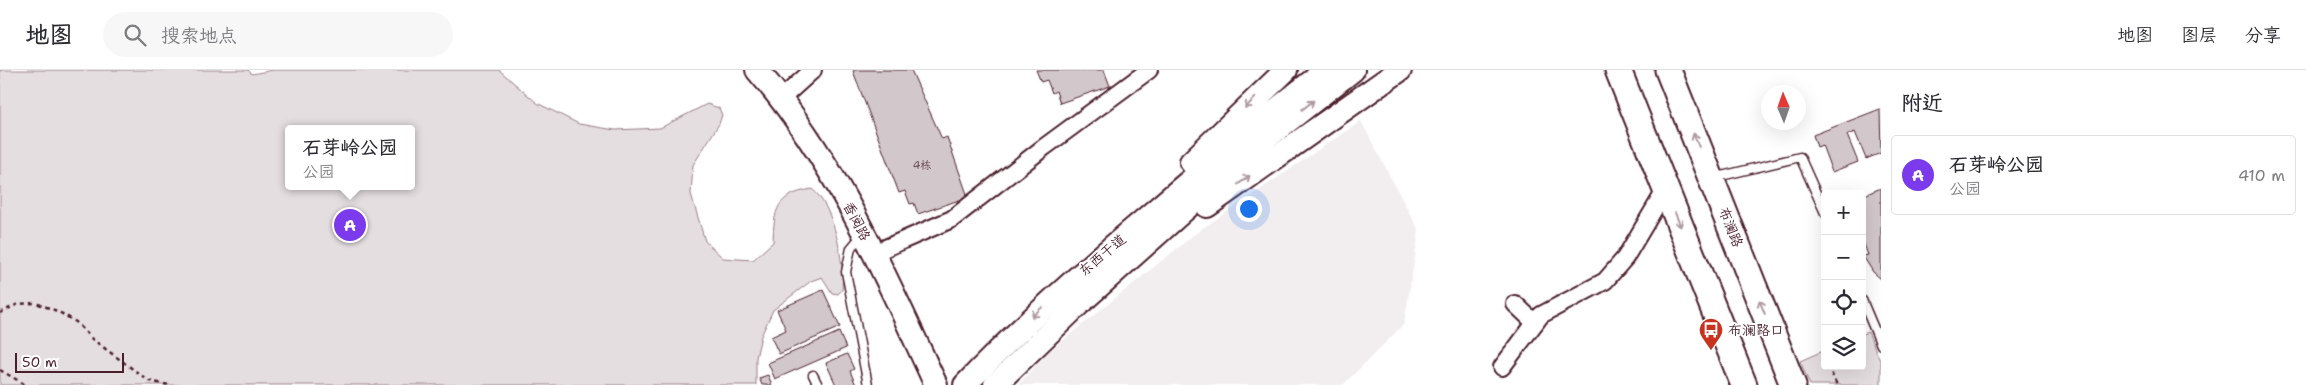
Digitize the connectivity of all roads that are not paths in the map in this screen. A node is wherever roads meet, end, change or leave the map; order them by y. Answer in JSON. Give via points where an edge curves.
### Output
{"nodes":[{"id":1,"x":757,"y":70,"type":"edge"},
{"id":2,"x":813,"y":70,"type":"edge"},
{"id":3,"x":1149,"y":70,"type":"edge"},
{"id":4,"x":1286,"y":70,"type":"edge"},
{"id":5,"x":1326,"y":70,"type":"edge"},
{"id":6,"x":1353,"y":70,"type":"edge"},
{"id":7,"x":1400,"y":70,"type":"edge"},
{"id":8,"x":1614,"y":70,"type":"edge"},
{"id":9,"x":1618,"y":70,"type":"edge"},
{"id":10,"x":1668,"y":70,"type":"edge"},
{"id":11,"x":1673,"y":70,"type":"edge"},
{"id":12,"x":782,"y":98,"type":"junction"},
{"id":13,"x":1684,"y":112,"type":"junction"},
{"id":14,"x":1641,"y":126,"type":"junction"},
{"id":15,"x":1251,"y":139,"type":"junction"},
{"id":16,"x":1711,"y":178,"type":"junction"},
{"id":17,"x":1666,"y":189,"type":"junction"},
{"id":18,"x":1821,"y":204,"type":"edge"},
{"id":19,"x":864,"y":233,"type":"junction"},
{"id":20,"x":874,"y":253,"type":"junction"},
{"id":21,"x":1066,"y":285,"type":"junction"},
{"id":22,"x":1079,"y":304,"type":"junction"},
{"id":23,"x":1515,"y":304,"type":"dead end"},
{"id":24,"x":1866,"y":309,"type":"edge"},
{"id":25,"x":1535,"y":323,"type":"junction"},
{"id":26,"x":1881,"y":345,"type":"edge"},
{"id":27,"x":1502,"y":367,"type":"dead end"},
{"id":28,"x":814,"y":374,"type":"dead end"},
{"id":29,"x":818,"y":385,"type":"edge"},
{"id":30,"x":868,"y":385,"type":"edge"},
{"id":31,"x":936,"y":385,"type":"edge"},
{"id":32,"x":965,"y":385,"type":"edge"},
{"id":33,"x":995,"y":385,"type":"edge"},
{"id":34,"x":1744,"y":385,"type":"edge"},
{"id":35,"x":1793,"y":385,"type":"edge"}],
"edges":[{"from":1,"to":12,"type":"main road","name":"香阅路"},
{"from":2,"to":12,"type":"street"},
{"from":3,"to":20,"type":"street","via":[[952,219]]},
{"from":4,"to":21,"type":"main road","one_way":true},
{"from":5,"to":15,"type":"main road"},
{"from":15,"to":6,"type":"main road","one_way":true},
{"from":22,"to":7,"type":"main road","one_way":true,"via":[[1217,199]]},
{"from":8,"to":14,"type":"main road"},
{"from":9,"to":14,"type":"main road"},
{"from":10,"to":13,"type":"main road","name":"布澜路"},
{"from":11,"to":13,"type":"main road"},
{"from":12,"to":19,"type":"main road","name":"香阅路","via":[[814,145]]},
{"from":16,"to":13,"type":"main road","name":"布澜路","one_way":true},
{"from":14,"to":17,"type":"main road"},
{"from":15,"to":21,"type":"main road","name":"东西干道"},
{"from":15,"to":22,"type":"main road","name":"东西干道"},
{"from":16,"to":18,"type":"lane","via":[[1800,157]]},
{"from":35,"to":16,"type":"main road","name":"布澜路","one_way":true},
{"from":17,"to":25,"type":"street","via":[[1624,258],[1605,281],[1542,315]]},
{"from":17,"to":34,"type":"main road","one_way":true},
{"from":19,"to":20,"type":"main road","name":"香阅路"},
{"from":19,"to":30,"type":"lane","via":[[851,248],[846,272]]},
{"from":20,"to":31,"type":"main road","name":"香阅路"},
{"from":21,"to":32,"type":"main road","name":"东西干道","one_way":true},
{"from":22,"to":33,"type":"main road","name":"东西干道"},
{"from":23,"to":25,"type":"street"},
{"from":24,"to":26,"type":"lane"},
{"from":25,"to":27,"type":"street"},
{"from":28,"to":29,"type":"lane"}]}
